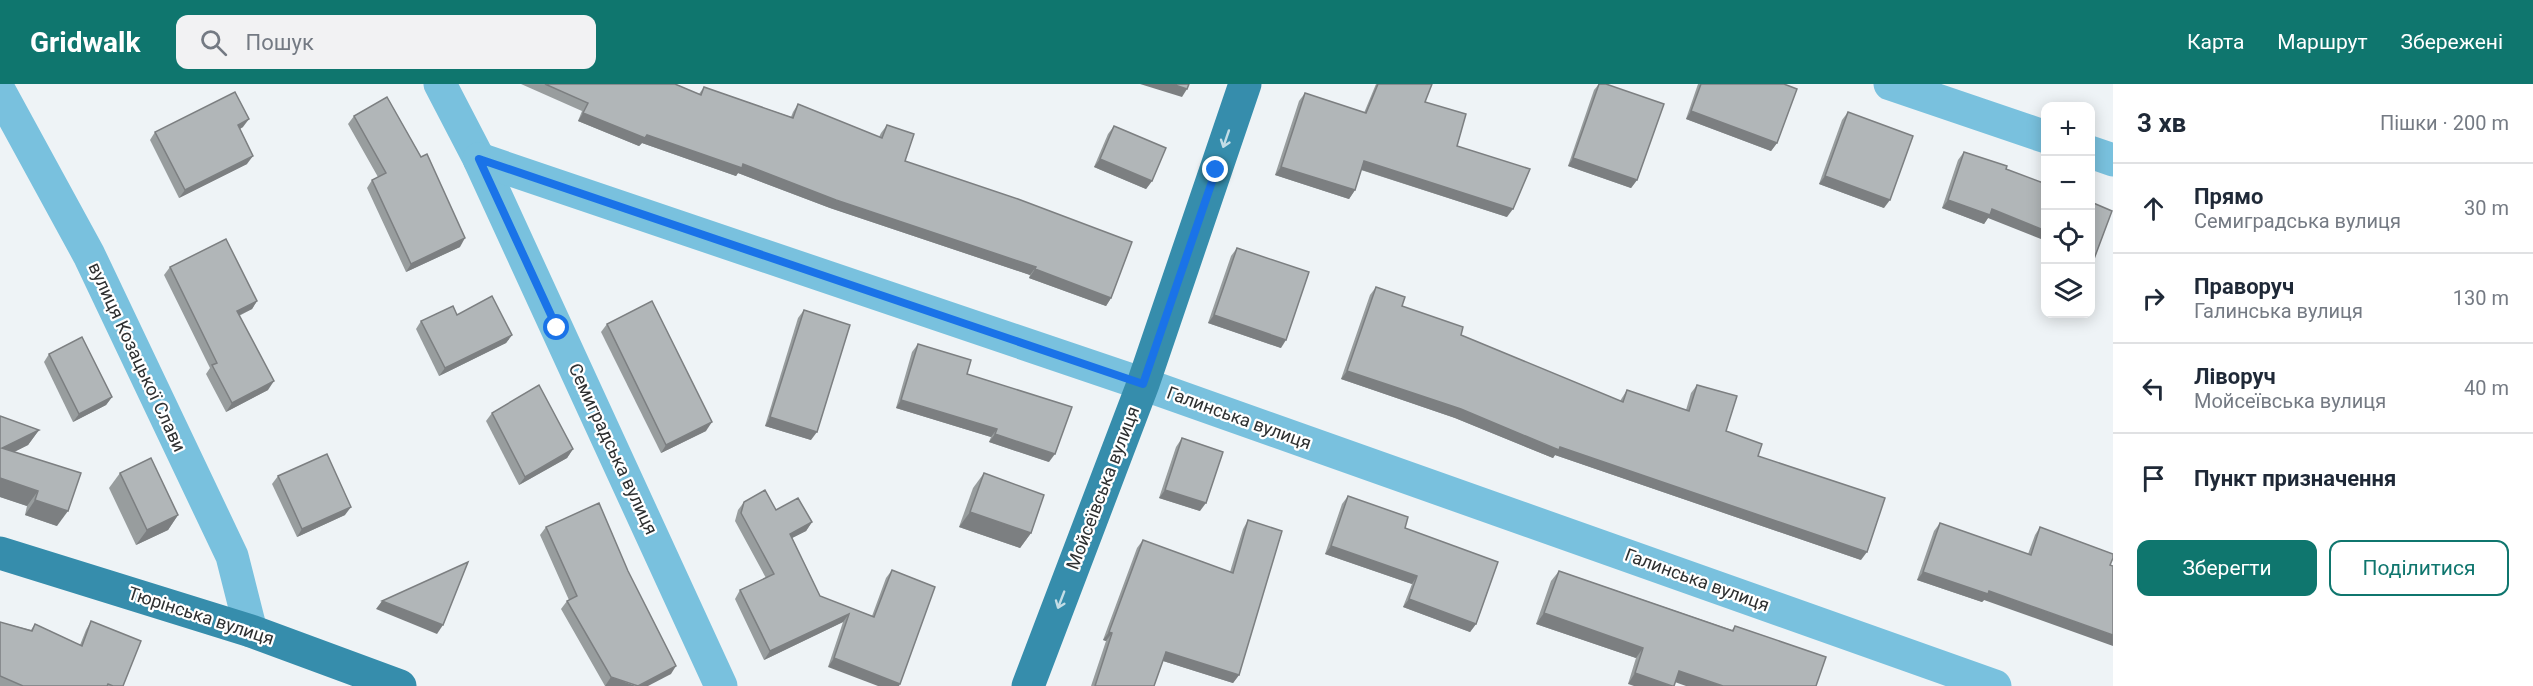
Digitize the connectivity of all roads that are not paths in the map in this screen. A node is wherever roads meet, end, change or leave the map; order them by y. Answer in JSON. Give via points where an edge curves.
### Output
{"nodes":[{"id":1,"x":440,"y":84,"type":"edge"},
{"id":2,"x":1245,"y":84,"type":"edge"},
{"id":3,"x":1890,"y":84,"type":"edge"},
{"id":4,"x":0,"y":92,"type":"edge"},
{"id":5,"x":2041,"y":135,"type":"edge"},
{"id":6,"x":2095,"y":153,"type":"edge"},
{"id":7,"x":479,"y":159,"type":"junction"},
{"id":8,"x":2113,"y":160,"type":"edge"},
{"id":9,"x":1143,"y":384,"type":"junction"},
{"id":10,"x":0,"y":553,"type":"edge"},
{"id":11,"x":251,"y":631,"type":"junction"},
{"id":12,"x":400,"y":686,"type":"edge"},
{"id":13,"x":722,"y":686,"type":"edge"},
{"id":14,"x":1028,"y":686,"type":"edge"},
{"id":15,"x":1995,"y":686,"type":"edge"}],
"edges":[{"from":1,"to":7,"type":"street","name":"Семиградська вулиця"},
{"from":2,"to":9,"type":"main road","name":"Мойсеївська вулиця","one_way":true},
{"from":3,"to":5,"type":"street"},
{"from":4,"to":11,"type":"street","name":"вулиця Козацької Слави","via":[[89,255],[232,556]]},
{"from":6,"to":8,"type":"street"},
{"from":7,"to":9,"type":"street","name":"Галинська вулиця"},
{"from":7,"to":13,"type":"street","name":"Семиградська вулиця"},
{"from":9,"to":14,"type":"main road","name":"Мойсеївська вулиця","one_way":true},
{"from":9,"to":15,"type":"street","name":"Галинська вулиця"},
{"from":10,"to":11,"type":"main road","name":"Тюрінська вулиця"},
{"from":11,"to":12,"type":"main road","name":"Тюрінська вулиця"}]}
